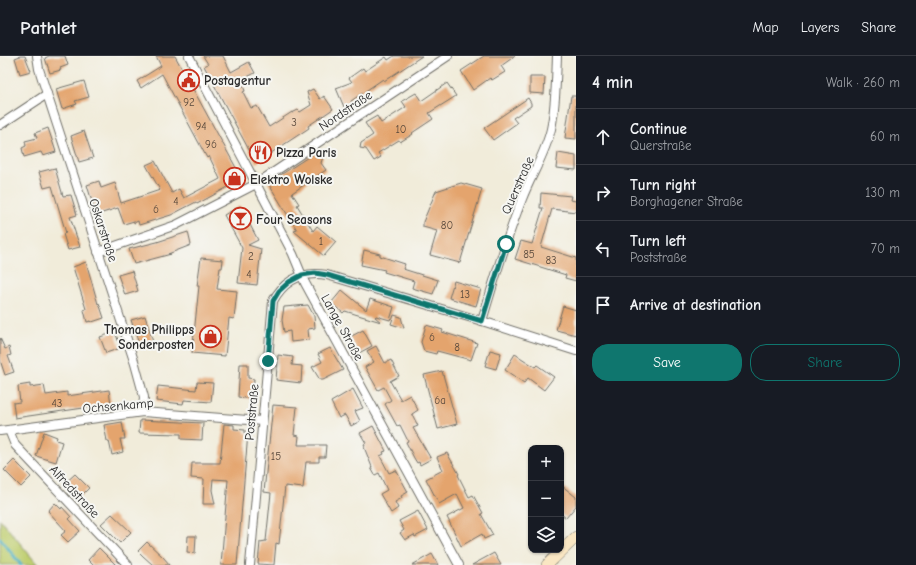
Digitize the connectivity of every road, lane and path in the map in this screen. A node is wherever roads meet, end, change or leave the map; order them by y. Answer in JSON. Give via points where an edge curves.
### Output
{"nodes":[{"id":1,"x":37,"y":56,"type":"edge"},
{"id":2,"x":189,"y":56,"type":"edge"},
{"id":3,"x":448,"y":56,"type":"edge"},
{"id":4,"x":557,"y":56,"type":"edge"},
{"id":5,"x":47,"y":94,"type":"junction"},
{"id":6,"x":0,"y":124,"type":"edge"},
{"id":7,"x":256,"y":184,"type":"junction"},
{"id":8,"x":98,"y":252,"type":"junction"},
{"id":9,"x":302,"y":275,"type":"junction"},
{"id":10,"x":482,"y":321,"type":"junction"},
{"id":11,"x":576,"y":351,"type":"edge"},
{"id":12,"x":143,"y":412,"type":"junction"},
{"id":13,"x":262,"y":421,"type":"junction"},
{"id":14,"x":9,"y":430,"type":"junction"},
{"id":15,"x":0,"y":431,"type":"edge"},
{"id":16,"x":576,"y":537,"type":"edge"},
{"id":17,"x":128,"y":565,"type":"edge"},
{"id":18,"x":250,"y":565,"type":"edge"},
{"id":19,"x":459,"y":565,"type":"edge"},
{"id":20,"x":547,"y":565,"type":"edge"}],
"edges":[{"from":1,"to":5,"type":"street","name":"Oskarstraße"},
{"from":2,"to":7,"type":"street","name":"Lange Straße"},
{"from":3,"to":7,"type":"street","name":"Nordstraße"},
{"from":4,"to":10,"type":"street","name":"Querstraße","via":[[551,129],[543,155],[522,198]]},
{"from":5,"to":6,"type":"street"},
{"from":5,"to":8,"type":"street","name":"Oskarstraße"},
{"from":7,"to":8,"type":"street","name":"Nordstraße","via":[[176,225]]},
{"from":7,"to":9,"type":"street","name":"Lange Straße"},
{"from":8,"to":12,"type":"street","name":"Oskarstraße","via":[[135,364],[144,397]]},
{"from":9,"to":10,"type":"street","via":[[327,275]]},
{"from":9,"to":13,"type":"street","name":"Poststraße","via":[[289,282],[273,301]]},
{"from":9,"to":19,"type":"street","name":"Lange Straße"},
{"from":10,"to":11,"type":"street"},
{"from":12,"to":13,"type":"street","name":"Ochsenkamp"},
{"from":12,"to":14,"type":"street","name":"Ochsenkamp"},
{"from":13,"to":18,"type":"street","name":"Poststraße"},
{"from":14,"to":15,"type":"street","name":"Ochsenkamp"},
{"from":14,"to":17,"type":"street","name":"Alfredstraße","via":[[15,445]]},
{"from":16,"to":20,"type":"main road"}]}
